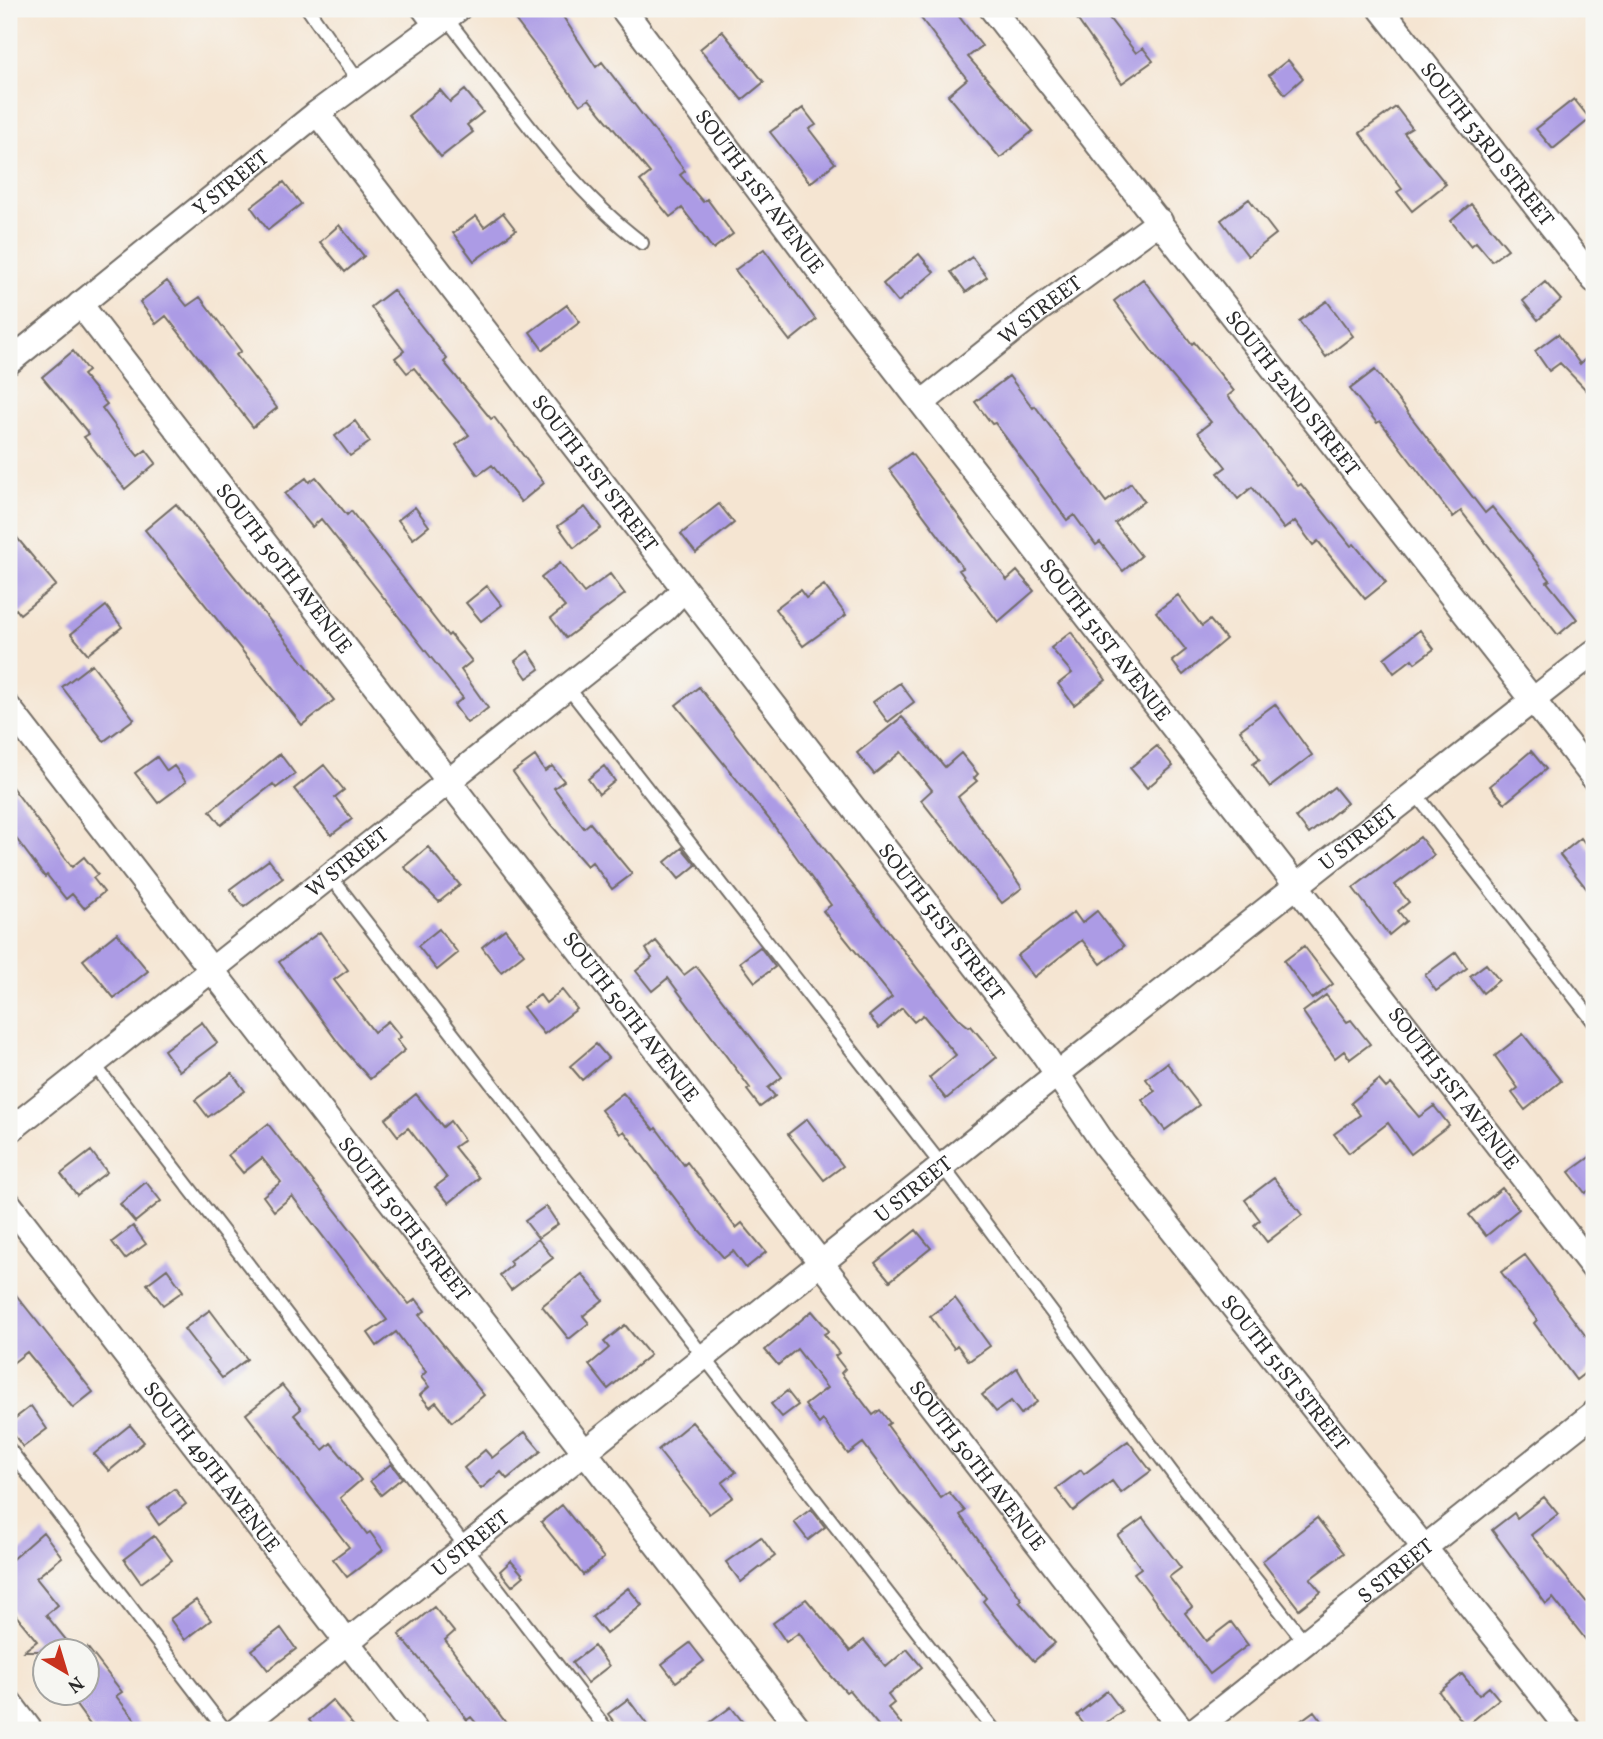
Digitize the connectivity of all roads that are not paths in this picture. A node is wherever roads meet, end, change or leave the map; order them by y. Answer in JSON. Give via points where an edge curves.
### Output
{"nodes":[{"id":1,"x":308,"y":9,"type":"edge"},
{"id":2,"x":417,"y":9,"type":"edge"},
{"id":3,"x":623,"y":9,"type":"edge"},
{"id":4,"x":992,"y":9,"type":"edge"},
{"id":5,"x":1381,"y":9,"type":"edge"},
{"id":6,"x":445,"y":18,"type":"edge"},
{"id":7,"x":359,"y":82,"type":"junction"},
{"id":8,"x":317,"y":113,"type":"junction"},
{"id":9,"x":1160,"y":221,"type":"junction"},
{"id":10,"x":642,"y":243,"type":"dead end"},
{"id":11,"x":1594,"y":280,"type":"edge"},
{"id":12,"x":80,"y":304,"type":"junction"},
{"id":13,"x":9,"y":362,"type":"edge"},
{"id":14,"x":923,"y":402,"type":"junction"},
{"id":15,"x":684,"y":589,"type":"junction"},
{"id":16,"x":1594,"y":652,"type":"edge"},
{"id":17,"x":566,"y":685,"type":"junction"},
{"id":18,"x":1533,"y":700,"type":"junction"},
{"id":19,"x":9,"y":708,"type":"edge"},
{"id":20,"x":1594,"y":778,"type":"edge"},
{"id":21,"x":449,"y":781,"type":"junction"},
{"id":22,"x":1415,"y":793,"type":"junction"},
{"id":23,"x":330,"y":876,"type":"junction"},
{"id":24,"x":1297,"y":886,"type":"junction"},
{"id":25,"x":211,"y":970,"type":"junction"},
{"id":26,"x":1594,"y":1022,"type":"edge"},
{"id":27,"x":93,"y":1063,"type":"junction"},
{"id":28,"x":1056,"y":1075,"type":"junction"},
{"id":29,"x":9,"y":1131,"type":"edge"},
{"id":30,"x":943,"y":1167,"type":"junction"},
{"id":31,"x":9,"y":1204,"type":"edge"},
{"id":32,"x":823,"y":1264,"type":"junction"},
{"id":33,"x":1594,"y":1269,"type":"edge"},
{"id":34,"x":705,"y":1358,"type":"junction"},
{"id":35,"x":1594,"y":1413,"type":"edge"},
{"id":36,"x":9,"y":1449,"type":"edge"},
{"id":37,"x":585,"y":1453,"type":"junction"},
{"id":38,"x":466,"y":1548,"type":"junction"},
{"id":39,"x":1426,"y":1550,"type":"junction"},
{"id":40,"x":347,"y":1642,"type":"junction"},
{"id":41,"x":1305,"y":1642,"type":"junction"},
{"id":42,"x":9,"y":1702,"type":"edge"},
{"id":43,"x":30,"y":1730,"type":"edge"},
{"id":44,"x":225,"y":1730,"type":"edge"},
{"id":45,"x":237,"y":1730,"type":"edge"},
{"id":46,"x":415,"y":1730,"type":"edge"},
{"id":47,"x":607,"y":1730,"type":"edge"},
{"id":48,"x":800,"y":1730,"type":"edge"},
{"id":49,"x":994,"y":1730,"type":"edge"},
{"id":50,"x":1182,"y":1730,"type":"edge"},
{"id":51,"x":1195,"y":1730,"type":"edge"},
{"id":52,"x":1569,"y":1730,"type":"edge"}],
"edges":[{"from":1,"to":7,"type":"lane"},
{"from":2,"to":6,"type":"lane"},
{"from":3,"to":14,"type":"street","name":"SOUTH 51ST AVENUE","via":[[745,175]]},
{"from":4,"to":9,"type":"street","name":"SOUTH 52ND STREET"},
{"from":5,"to":11,"type":"street","name":"SOUTH 53RD STREET"},
{"from":6,"to":7,"type":"street","name":"Y STREET"},
{"from":6,"to":10,"type":"lane","via":[[583,191],[615,224]]},
{"from":7,"to":8,"type":"street","name":"Y STREET"},
{"from":8,"to":12,"type":"street","name":"Y STREET"},
{"from":8,"to":15,"type":"street","name":"SOUTH 51ST STREET"},
{"from":9,"to":14,"type":"street","name":"W STREET"},
{"from":9,"to":18,"type":"street","name":"SOUTH 52ND STREET"},
{"from":12,"to":13,"type":"street","name":"Y STREET"},
{"from":12,"to":21,"type":"street","name":"SOUTH 50TH AVENUE"},
{"from":14,"to":24,"type":"street","name":"SOUTH 51ST AVENUE"},
{"from":15,"to":17,"type":"street","name":"W STREET","via":[[665,609]]},
{"from":15,"to":28,"type":"street","name":"SOUTH 51ST STREET"},
{"from":16,"to":18,"type":"street","name":"U STREET"},
{"from":17,"to":21,"type":"street","name":"W STREET"},
{"from":17,"to":30,"type":"lane"},
{"from":18,"to":20,"type":"street","name":"SOUTH 52ND STREET"},
{"from":18,"to":22,"type":"street","name":"U STREET"},
{"from":19,"to":25,"type":"street","name":"SOUTH 50TH STREET"},
{"from":21,"to":23,"type":"street","name":"W STREET"},
{"from":21,"to":32,"type":"street","name":"SOUTH 50TH AVENUE"},
{"from":22,"to":24,"type":"street","name":"U STREET"},
{"from":22,"to":26,"type":"lane"},
{"from":23,"to":25,"type":"street","name":"W STREET"},
{"from":23,"to":34,"type":"lane"},
{"from":24,"to":28,"type":"street","name":"U STREET"},
{"from":24,"to":33,"type":"street","name":"SOUTH 51ST AVENUE"},
{"from":25,"to":27,"type":"street","name":"W STREET"},
{"from":25,"to":37,"type":"street","name":"SOUTH 50TH STREET"},
{"from":27,"to":29,"type":"street","name":"W STREET"},
{"from":27,"to":38,"type":"lane"},
{"from":28,"to":30,"type":"street","name":"U STREET"},
{"from":28,"to":39,"type":"street","name":"SOUTH 51ST STREET","via":[[1112,1154]]},
{"from":30,"to":32,"type":"street","name":"U STREET"},
{"from":30,"to":41,"type":"lane"},
{"from":31,"to":40,"type":"street","name":"SOUTH 49TH AVENUE"},
{"from":32,"to":34,"type":"street","name":"U STREET"},
{"from":32,"to":50,"type":"street","name":"SOUTH 50TH AVENUE"},
{"from":34,"to":37,"type":"street","name":"U STREET"},
{"from":34,"to":49,"type":"lane"},
{"from":35,"to":39,"type":"street","name":"S STREET"},
{"from":36,"to":44,"type":"lane"},
{"from":37,"to":38,"type":"street","name":"U STREET"},
{"from":37,"to":48,"type":"street","name":"SOUTH 50TH STREET"},
{"from":38,"to":40,"type":"street","name":"U STREET"},
{"from":38,"to":47,"type":"lane"},
{"from":39,"to":41,"type":"street","name":"S STREET"},
{"from":39,"to":52,"type":"street","name":"SOUTH 51ST STREET"},
{"from":40,"to":45,"type":"street","name":"U STREET"},
{"from":40,"to":46,"type":"street","name":"SOUTH 49TH AVENUE"},
{"from":41,"to":51,"type":"street","name":"S STREET"},
{"from":42,"to":43,"type":"street"}]}
